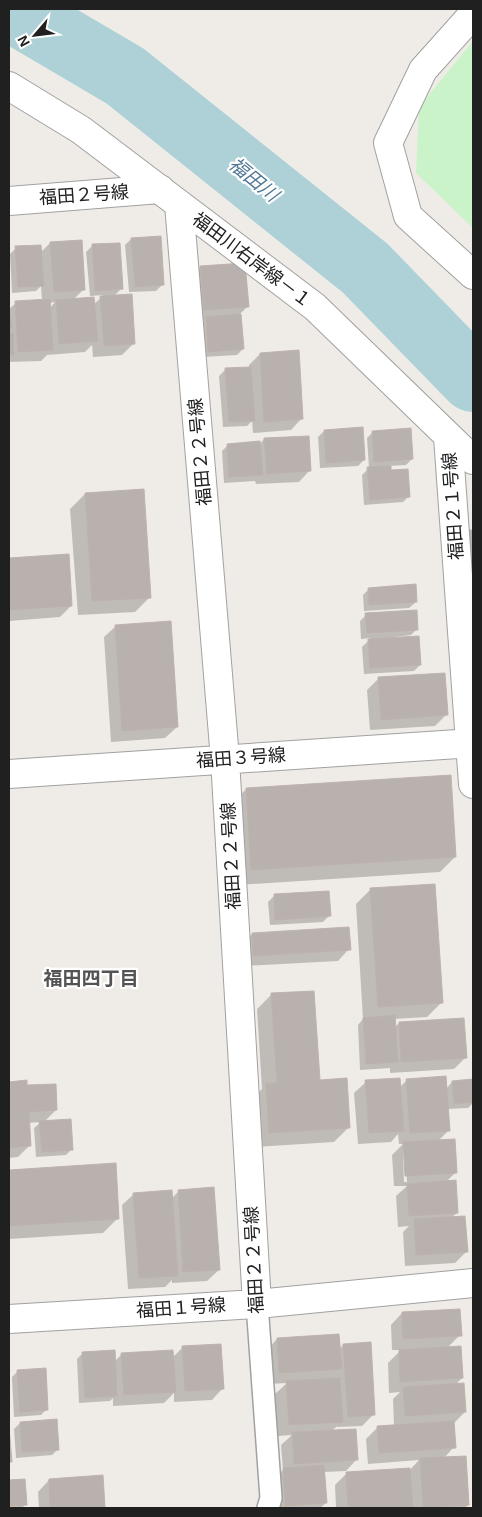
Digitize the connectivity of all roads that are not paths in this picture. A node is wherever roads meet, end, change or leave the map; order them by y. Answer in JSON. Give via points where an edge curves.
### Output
{"nodes":[{"id":1,"x":473,"y":14,"type":"edge"},
{"id":2,"x":9,"y":86,"type":"edge"},
{"id":3,"x":169,"y":197,"type":"junction"},
{"id":4,"x":9,"y":201,"type":"edge"},
{"id":5,"x":473,"y":276,"type":"edge"},
{"id":6,"x":448,"y":437,"type":"junction"},
{"id":7,"x":473,"y":460,"type":"edge"},
{"id":8,"x":472,"y":744,"type":"edge"},
{"id":9,"x":225,"y":759,"type":"junction"},
{"id":10,"x":9,"y":774,"type":"edge"},
{"id":11,"x":473,"y":784,"type":"edge"},
{"id":12,"x":473,"y":1283,"type":"edge"},
{"id":13,"x":257,"y":1304,"type":"junction"},
{"id":14,"x":9,"y":1319,"type":"edge"},
{"id":15,"x":268,"y":1508,"type":"edge"}],
"edges":[{"from":1,"to":5,"type":"street","via":[[423,70],[388,143],[408,216]]},
{"from":2,"to":3,"type":"street","name":"福田川右岸線－１","via":[[81,130]]},
{"from":3,"to":4,"type":"street","name":"福田２号線"},
{"from":3,"to":6,"type":"street","name":"福田川右岸線－１","via":[[314,307]]},
{"from":3,"to":9,"type":"street","name":"福田２２号線"},
{"from":6,"to":7,"type":"street","name":"福田川右岸線－１"},
{"from":6,"to":8,"type":"street","name":"福田２１号線"},
{"from":8,"to":9,"type":"street","name":"福田３号線"},
{"from":8,"to":11,"type":"street","name":"福田２１号線"},
{"from":9,"to":10,"type":"street","name":"福田３号線"},
{"from":9,"to":13,"type":"street","name":"福田２２号線"},
{"from":12,"to":13,"type":"street","name":"福田１号線"},
{"from":13,"to":14,"type":"street","name":"福田１号線"},
{"from":13,"to":15,"type":"lane","name":"福田２２号線","via":[[272,1498]]}]}
